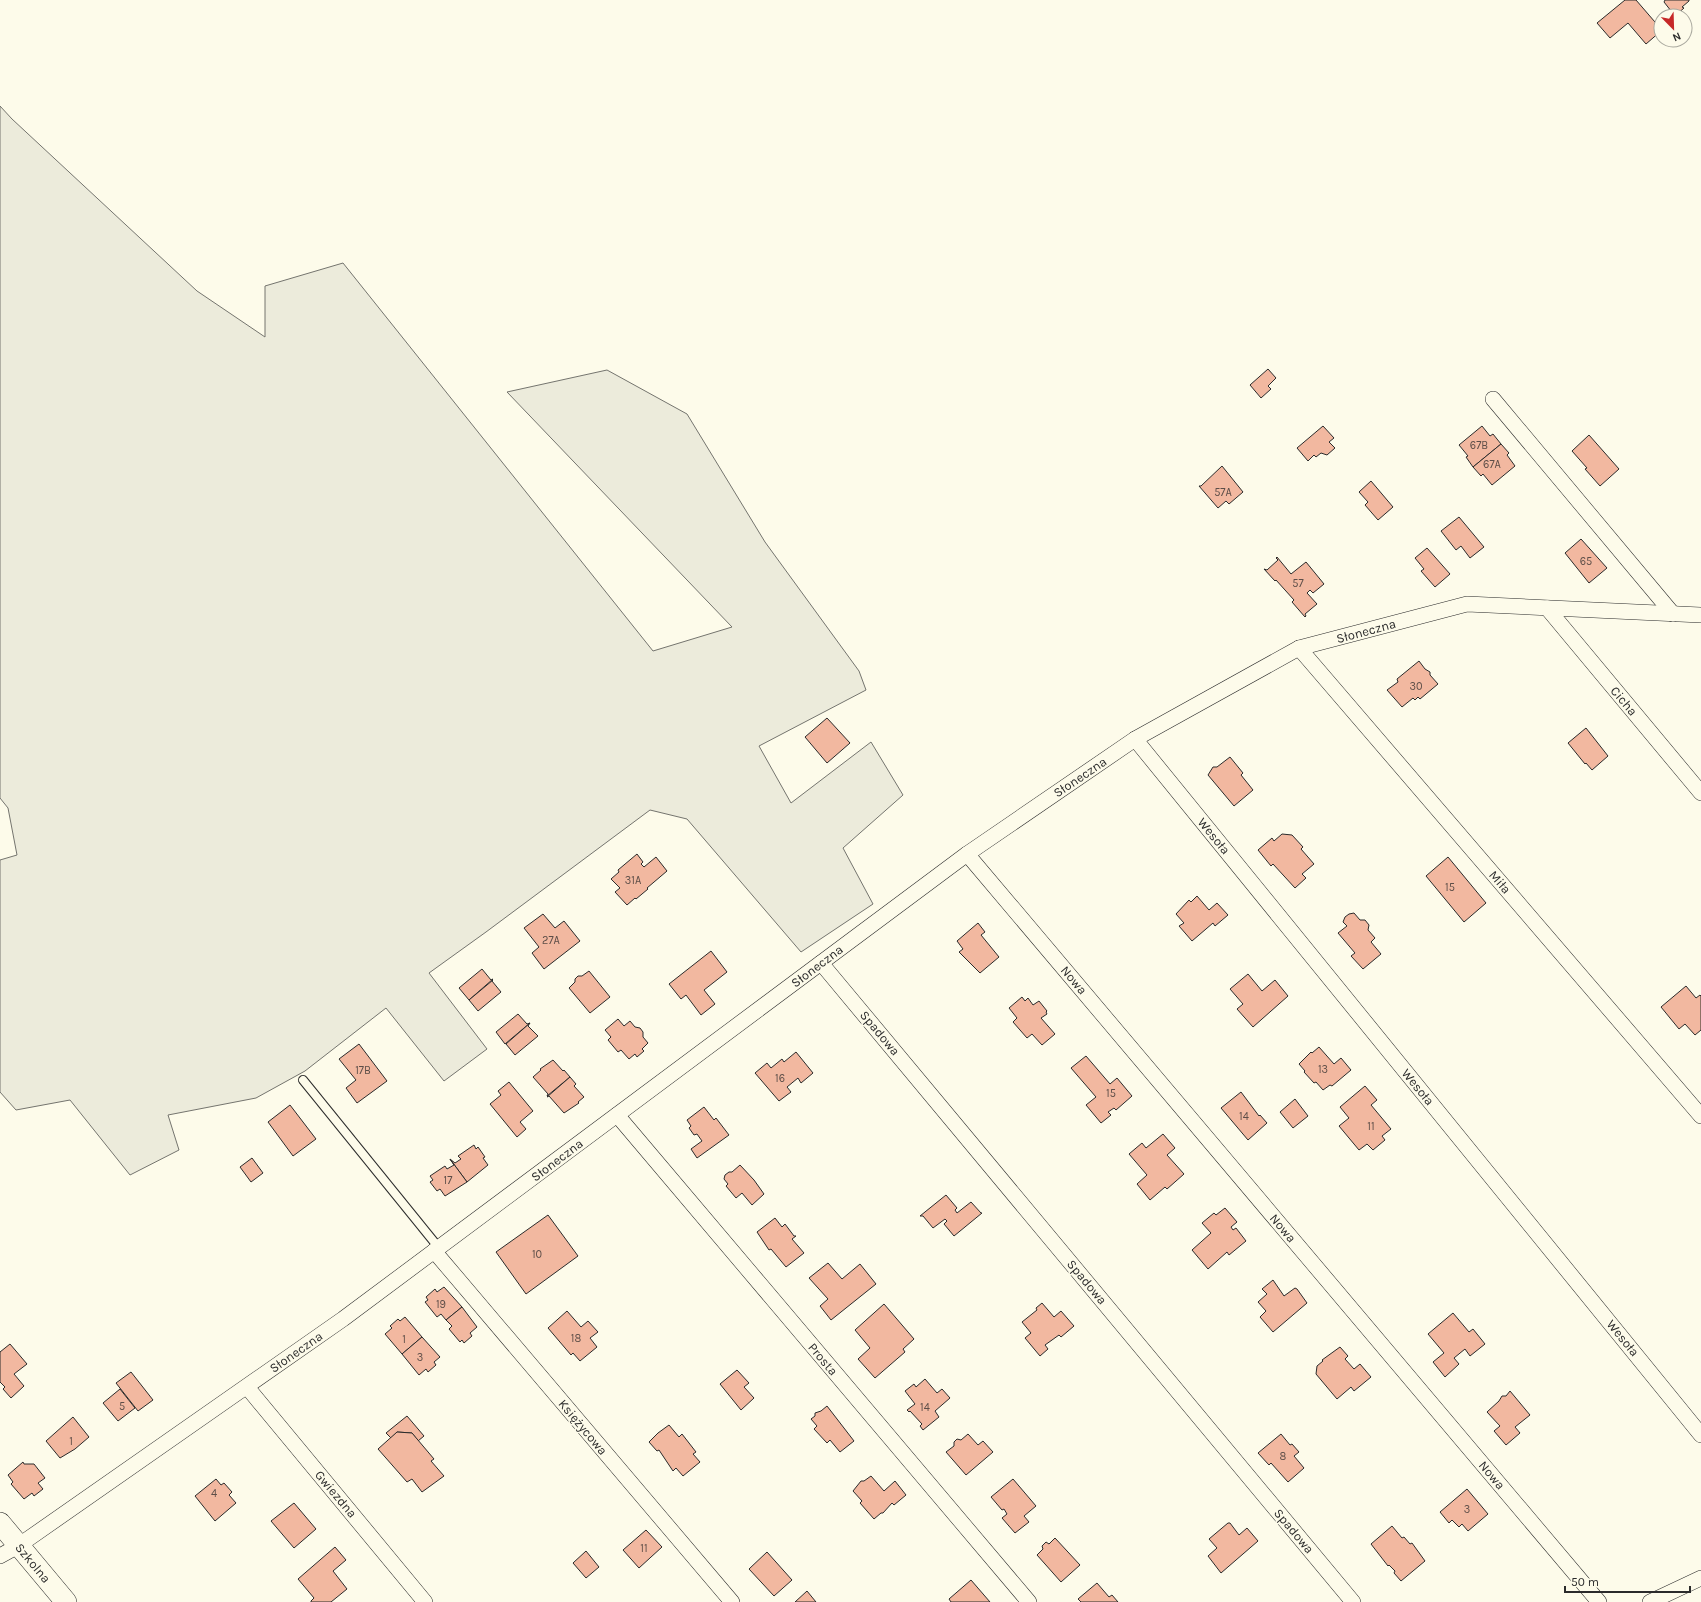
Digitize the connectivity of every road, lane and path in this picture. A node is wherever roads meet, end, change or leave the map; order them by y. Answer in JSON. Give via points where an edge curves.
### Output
{"nodes":[{"id":1,"x":1493,"y":399,"type":"dead end"},
{"id":2,"x":1547,"y":608,"type":"junction"},
{"id":3,"x":1673,"y":614,"type":"junction"},
{"id":4,"x":1701,"y":615,"type":"edge"},
{"id":5,"x":1299,"y":648,"type":"junction"},
{"id":6,"x":1135,"y":739,"type":"junction"},
{"id":7,"x":1701,"y":793,"type":"edge"},
{"id":8,"x":967,"y":854,"type":"junction"},
{"id":9,"x":821,"y":963,"type":"junction"},
{"id":10,"x":303,"y":1080,"type":"dead end"},
{"id":11,"x":617,"y":1115,"type":"junction"},
{"id":12,"x":1701,"y":1116,"type":"edge"},
{"id":13,"x":436,"y":1250,"type":"junction"},
{"id":14,"x":247,"y":1387,"type":"junction"},
{"id":15,"x":1701,"y":1435,"type":"edge"},
{"id":16,"x":0,"y":1523,"type":"edge"},
{"id":17,"x":18,"y":1546,"type":"junction"},
{"id":18,"x":0,"y":1556,"type":"edge"},
{"id":19,"x":1701,"y":1578,"type":"edge"},
{"id":20,"x":66,"y":1602,"type":"edge"},
{"id":21,"x":425,"y":1602,"type":"edge"},
{"id":22,"x":732,"y":1602,"type":"edge"},
{"id":23,"x":1029,"y":1602,"type":"edge"},
{"id":24,"x":1353,"y":1602,"type":"edge"},
{"id":25,"x":1599,"y":1602,"type":"edge"},
{"id":26,"x":1650,"y":1602,"type":"edge"}],
"edges":[{"from":1,"to":3,"type":"street"},
{"from":2,"to":3,"type":"street","name":"Słoneczna"},
{"from":2,"to":5,"type":"street","name":"Słoneczna","via":[[1467,604]]},
{"from":2,"to":7,"type":"street","name":"Cicha"},
{"from":3,"to":4,"type":"street","name":"Słoneczna"},
{"from":5,"to":6,"type":"street","name":"Słoneczna"},
{"from":5,"to":12,"type":"street","name":"Miła"},
{"from":6,"to":8,"type":"street","name":"Słoneczna"},
{"from":6,"to":15,"type":"street","name":"Wesoła"},
{"from":8,"to":9,"type":"street","name":"Słoneczna"},
{"from":8,"to":25,"type":"street","name":"Nowa"},
{"from":9,"to":11,"type":"street","name":"Słoneczna"},
{"from":9,"to":24,"type":"street","name":"Spadowa"},
{"from":10,"to":13,"type":"lane"},
{"from":11,"to":13,"type":"street","name":"Słoneczna"},
{"from":11,"to":23,"type":"street","name":"Prosta"},
{"from":13,"to":14,"type":"street","name":"Słoneczna"},
{"from":13,"to":22,"type":"street","name":"Księżycowa"},
{"from":14,"to":17,"type":"street","name":"Słoneczna"},
{"from":14,"to":21,"type":"street","name":"Gwiezdna"},
{"from":16,"to":17,"type":"street","name":"Szkolna"},
{"from":17,"to":18,"type":"street","name":"Słoneczna"},
{"from":17,"to":20,"type":"street","name":"Szkolna"},
{"from":19,"to":26,"type":"street"}]}
